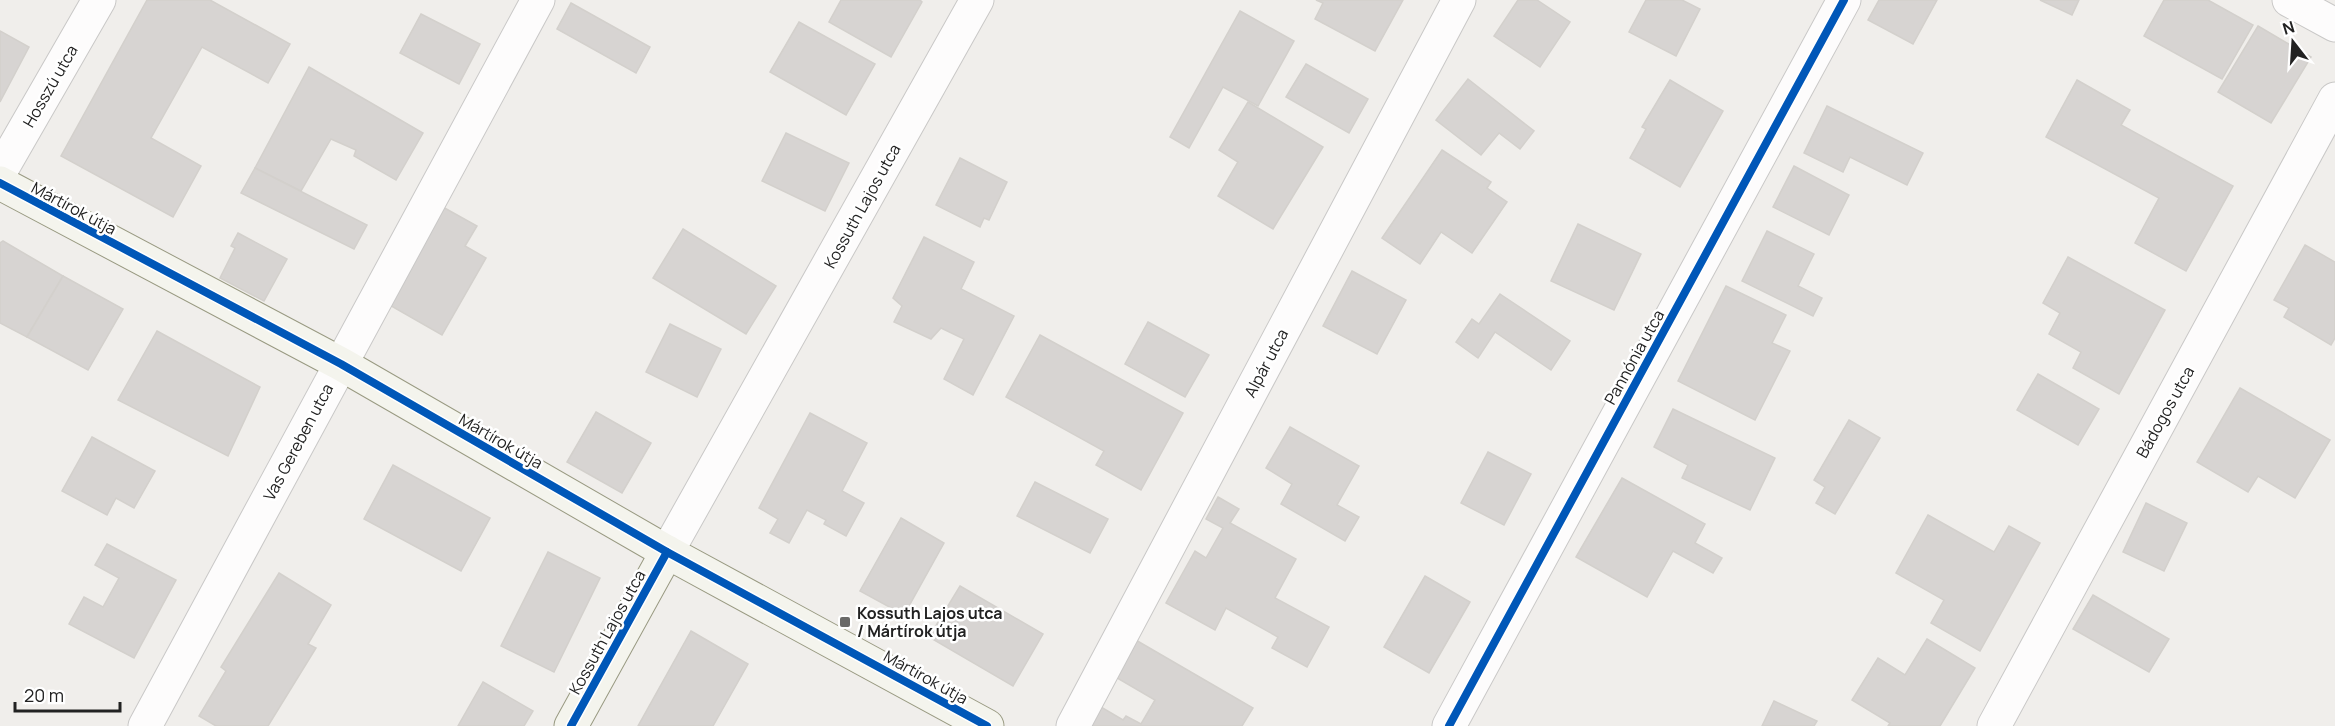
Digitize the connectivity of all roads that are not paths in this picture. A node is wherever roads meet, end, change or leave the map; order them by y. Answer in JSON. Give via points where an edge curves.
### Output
{"nodes":[{"id":1,"x":99,"y":0,"type":"edge"},
{"id":2,"x":538,"y":0,"type":"edge"},
{"id":3,"x":977,"y":0,"type":"edge"},
{"id":4,"x":1459,"y":0,"type":"edge"},
{"id":5,"x":1844,"y":0,"type":"edge"},
{"id":6,"x":2289,"y":0,"type":"edge"},
{"id":7,"x":2335,"y":25,"type":"edge"},
{"id":8,"x":2335,"y":99,"type":"edge"},
{"id":9,"x":0,"y":172,"type":"edge"},
{"id":10,"x":0,"y":183,"type":"edge"},
{"id":11,"x":341,"y":364,"type":"junction"},
{"id":12,"x":667,"y":552,"type":"junction"},
{"id":13,"x":952,"y":718,"type":"edge"},
{"id":14,"x":145,"y":726,"type":"edge"},
{"id":15,"x":571,"y":726,"type":"edge"},
{"id":16,"x":987,"y":726,"type":"edge"},
{"id":17,"x":1073,"y":726,"type":"edge"},
{"id":18,"x":1449,"y":726,"type":"edge"},
{"id":19,"x":1994,"y":726,"type":"edge"}],
"edges":[{"from":1,"to":9,"type":"street","name":"Hosszú utca"},
{"from":2,"to":11,"type":"street","name":"Vas Gereben utca"},
{"from":3,"to":12,"type":"street","name":"Kossuth Lajos utca"},
{"from":4,"to":17,"type":"street","name":"Alpár utca"},
{"from":5,"to":18,"type":"street","name":"Pannónia utca"},
{"from":6,"to":7,"type":"street"},
{"from":8,"to":19,"type":"street","name":"Bádogos utca"},
{"from":10,"to":11,"type":"street","name":"Mártírok útja"},
{"from":11,"to":12,"type":"street","name":"Mártírok útja"},
{"from":11,"to":14,"type":"street","name":"Vas Gereben utca"},
{"from":12,"to":13,"type":"street","name":"Mártírok útja"},
{"from":12,"to":15,"type":"street","name":"Kossuth Lajos utca"},
{"from":13,"to":16,"type":"street","name":"Mártírok útja"}]}
